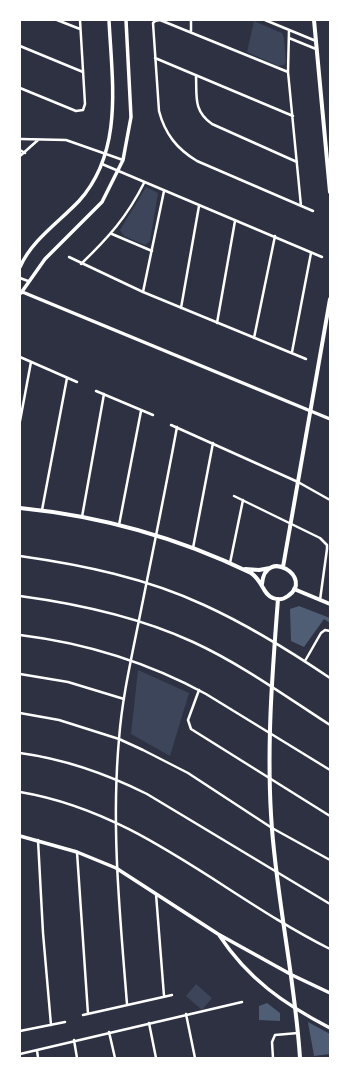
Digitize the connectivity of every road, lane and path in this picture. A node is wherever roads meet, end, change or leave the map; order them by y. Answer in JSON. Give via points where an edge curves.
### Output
{"nodes":[{"id":1,"x":57,"y":20,"type":"edge"},
{"id":2,"x":80,"y":20,"type":"edge"},
{"id":3,"x":109,"y":20,"type":"edge"},
{"id":4,"x":126,"y":20,"type":"edge"},
{"id":5,"x":191,"y":20,"type":"edge"},
{"id":6,"x":264,"y":20,"type":"edge"},
{"id":7,"x":314,"y":20,"type":"edge"},
{"id":8,"x":155,"y":21,"type":"edge"},
{"id":9,"x":80,"y":29,"type":"junction"},
{"id":10,"x":289,"y":30,"type":"junction"},
{"id":11,"x":191,"y":32,"type":"junction"},
{"id":12,"x":289,"y":38,"type":"junction"},
{"id":13,"x":316,"y":40,"type":"junction"},
{"id":14,"x":20,"y":46,"type":"edge"},
{"id":15,"x":316,"y":49,"type":"junction"},
{"id":16,"x":155,"y":58,"type":"junction"},
{"id":17,"x":83,"y":72,"type":"junction"},
{"id":18,"x":288,"y":72,"type":"junction"},
{"id":19,"x":196,"y":76,"type":"junction"},
{"id":20,"x":20,"y":88,"type":"edge"},
{"id":21,"x":294,"y":116,"type":"junction"},
{"id":22,"x":20,"y":139,"type":"edge"},
{"id":23,"x":39,"y":139,"type":"junction"},
{"id":24,"x":20,"y":150,"type":"edge"},
{"id":25,"x":25,"y":153,"type":"junction"},
{"id":26,"x":105,"y":154,"type":"junction"},
{"id":27,"x":20,"y":156,"type":"edge"},
{"id":28,"x":123,"y":160,"type":"junction"},
{"id":29,"x":298,"y":162,"type":"junction"},
{"id":30,"x":102,"y":164,"type":"junction"},
{"id":31,"x":119,"y":171,"type":"junction"},
{"id":32,"x":144,"y":182,"type":"junction"},
{"id":33,"x":164,"y":191,"type":"junction"},
{"id":34,"x":330,"y":192,"type":"edge"},
{"id":35,"x":199,"y":206,"type":"junction"},
{"id":36,"x":301,"y":206,"type":"junction"},
{"id":37,"x":313,"y":211,"type":"dead end"},
{"id":38,"x":235,"y":221,"type":"junction"},
{"id":39,"x":112,"y":234,"type":"junction"},
{"id":40,"x":275,"y":236,"type":"junction"},
{"id":41,"x":152,"y":251,"type":"junction"},
{"id":42,"x":311,"y":253,"type":"junction"},
{"id":43,"x":69,"y":257,"type":"dead end"},
{"id":44,"x":322,"y":257,"type":"dead end"},
{"id":45,"x":21,"y":262,"type":"edge"},
{"id":46,"x":80,"y":264,"type":"junction"},
{"id":47,"x":20,"y":267,"type":"edge"},
{"id":48,"x":20,"y":278,"type":"edge"},
{"id":49,"x":28,"y":281,"type":"junction"},
{"id":50,"x":20,"y":292,"type":"edge"},
{"id":51,"x":143,"y":292,"type":"junction"},
{"id":52,"x":330,"y":299,"type":"edge"},
{"id":53,"x":180,"y":308,"type":"junction"},
{"id":54,"x":217,"y":323,"type":"junction"},
{"id":55,"x":254,"y":338,"type":"junction"},
{"id":56,"x":292,"y":352,"type":"junction"},
{"id":57,"x":20,"y":357,"type":"edge"},
{"id":58,"x":306,"y":359,"type":"dead end"},
{"id":59,"x":31,"y":362,"type":"junction"},
{"id":60,"x":67,"y":378,"type":"junction"},
{"id":61,"x":77,"y":382,"type":"dead end"},
{"id":62,"x":96,"y":391,"type":"dead end"},
{"id":63,"x":104,"y":394,"type":"junction"},
{"id":64,"x":141,"y":410,"type":"junction"},
{"id":65,"x":310,"y":411,"type":"junction"},
{"id":66,"x":153,"y":415,"type":"dead end"},
{"id":67,"x":330,"y":419,"type":"edge"},
{"id":68,"x":20,"y":421,"type":"edge"},
{"id":69,"x":171,"y":425,"type":"dead end"},
{"id":70,"x":178,"y":428,"type":"junction"},
{"id":71,"x":213,"y":443,"type":"junction"},
{"id":72,"x":298,"y":482,"type":"junction"},
{"id":73,"x":234,"y":496,"type":"dead end"},
{"id":74,"x":243,"y":500,"type":"junction"},
{"id":75,"x":330,"y":500,"type":"edge"},
{"id":76,"x":20,"y":508,"type":"edge"},
{"id":77,"x":42,"y":510,"type":"junction"},
{"id":78,"x":82,"y":516,"type":"junction"},
{"id":79,"x":290,"y":522,"type":"junction"},
{"id":80,"x":119,"y":525,"type":"junction"},
{"id":81,"x":157,"y":536,"type":"junction"},
{"id":82,"x":193,"y":549,"type":"junction"},
{"id":83,"x":20,"y":556,"type":"edge"},
{"id":84,"x":230,"y":564,"type":"junction"},
{"id":85,"x":283,"y":567,"type":"junction"},
{"id":86,"x":240,"y":568,"type":"junction"},
{"id":87,"x":272,"y":568,"type":"junction"},
{"id":88,"x":146,"y":583,"type":"junction"},
{"id":89,"x":262,"y":584,"type":"junction"},
{"id":90,"x":294,"y":590,"type":"junction"},
{"id":91,"x":20,"y":596,"type":"edge"},
{"id":92,"x":278,"y":599,"type":"junction"},
{"id":93,"x":320,"y":600,"type":"junction"},
{"id":94,"x":330,"y":604,"type":"edge"},
{"id":95,"x":138,"y":621,"type":"junction"},
{"id":96,"x":330,"y":631,"type":"edge"},
{"id":97,"x":20,"y":635,"type":"edge"},
{"id":98,"x":275,"y":641,"type":"junction"},
{"id":99,"x":130,"y":660,"type":"junction"},
{"id":100,"x":305,"y":661,"type":"junction"},
{"id":101,"x":20,"y":674,"type":"edge"},
{"id":102,"x":330,"y":678,"type":"edge"},
{"id":103,"x":272,"y":686,"type":"junction"},
{"id":104,"x":199,"y":690,"type":"junction"},
{"id":105,"x":124,"y":699,"type":"junction"},
{"id":106,"x":20,"y":713,"type":"edge"},
{"id":107,"x":330,"y":725,"type":"edge"},
{"id":108,"x":270,"y":732,"type":"junction"},
{"id":109,"x":119,"y":739,"type":"junction"},
{"id":110,"x":20,"y":753,"type":"edge"},
{"id":111,"x":330,"y":770,"type":"edge"},
{"id":112,"x":116,"y":780,"type":"junction"},
{"id":113,"x":270,"y":780,"type":"junction"},
{"id":114,"x":20,"y":792,"type":"edge"},
{"id":115,"x":330,"y":816,"type":"edge"},
{"id":116,"x":115,"y":821,"type":"junction"},
{"id":117,"x":272,"y":828,"type":"junction"},
{"id":118,"x":20,"y":836,"type":"edge"},
{"id":119,"x":38,"y":840,"type":"junction"},
{"id":120,"x":77,"y":852,"type":"junction"},
{"id":121,"x":330,"y":860,"type":"edge"},
{"id":122,"x":116,"y":868,"type":"junction"},
{"id":123,"x":276,"y":873,"type":"junction"},
{"id":124,"x":156,"y":893,"type":"junction"},
{"id":125,"x":330,"y":904,"type":"edge"},
{"id":126,"x":283,"y":924,"type":"junction"},
{"id":127,"x":218,"y":934,"type":"junction"},
{"id":128,"x":330,"y":949,"type":"edge"},
{"id":129,"x":292,"y":975,"type":"junction"},
{"id":130,"x":330,"y":993,"type":"edge"},
{"id":131,"x":172,"y":995,"type":"dead end"},
{"id":132,"x":164,"y":996,"type":"junction"},
{"id":133,"x":242,"y":1002,"type":"dead end"},
{"id":134,"x":127,"y":1004,"type":"junction"},
{"id":135,"x":297,"y":1011,"type":"junction"},
{"id":136,"x":88,"y":1014,"type":"junction"},
{"id":137,"x":186,"y":1014,"type":"junction"},
{"id":138,"x":83,"y":1015,"type":"dead end"},
{"id":139,"x":65,"y":1022,"type":"dead end"},
{"id":140,"x":149,"y":1023,"type":"junction"},
{"id":141,"x":52,"y":1024,"type":"junction"},
{"id":142,"x":330,"y":1028,"type":"edge"},
{"id":143,"x":20,"y":1031,"type":"edge"},
{"id":144,"x":109,"y":1032,"type":"junction"},
{"id":145,"x":299,"y":1034,"type":"junction"},
{"id":146,"x":74,"y":1040,"type":"junction"},
{"id":147,"x":37,"y":1050,"type":"junction"},
{"id":148,"x":20,"y":1054,"type":"edge"},
{"id":149,"x":38,"y":1058,"type":"edge"},
{"id":150,"x":77,"y":1058,"type":"edge"},
{"id":151,"x":114,"y":1058,"type":"edge"},
{"id":152,"x":156,"y":1058,"type":"edge"},
{"id":153,"x":195,"y":1058,"type":"edge"},
{"id":154,"x":273,"y":1058,"type":"edge"},
{"id":155,"x":300,"y":1058,"type":"edge"}],
"edges":[{"from":1,"to":9,"type":"street"},
{"from":2,"to":9,"type":"street"},
{"from":3,"to":26,"type":"street","via":[[113,121]]},
{"from":4,"to":28,"type":"street","via":[[131,117]]},
{"from":5,"to":11,"type":"street"},
{"from":6,"to":10,"type":"street"},
{"from":7,"to":13,"type":"main road"},
{"from":8,"to":11,"type":"street","via":[[160,20]]},
{"from":8,"to":16,"type":"street"},
{"from":9,"to":17,"type":"street"},
{"from":10,"to":12,"type":"street"},
{"from":10,"to":13,"type":"street"},
{"from":11,"to":18,"type":"street"},
{"from":12,"to":15,"type":"street"},
{"from":12,"to":18,"type":"street"},
{"from":13,"to":15,"type":"main road"},
{"from":14,"to":17,"type":"street"},
{"from":15,"to":34,"type":"main road"},
{"from":16,"to":19,"type":"street"},
{"from":16,"to":36,"type":"street","via":[[162,122],[172,141],[197,161]]},
{"from":17,"to":20,"type":"street","via":[[85,104],[80,111]]},
{"from":18,"to":21,"type":"street"},
{"from":19,"to":21,"type":"street"},
{"from":19,"to":29,"type":"street","via":[[197,104],[204,119]]},
{"from":21,"to":29,"type":"street"},
{"from":22,"to":23,"type":"street"},
{"from":23,"to":25,"type":"street"},
{"from":23,"to":26,"type":"street","via":[[66,140]]},
{"from":24,"to":25,"type":"street"},
{"from":25,"to":27,"type":"street"},
{"from":26,"to":28,"type":"street"},
{"from":26,"to":30,"type":"street"},
{"from":28,"to":31,"type":"street"},
{"from":29,"to":36,"type":"street"},
{"from":30,"to":31,"type":"street"},
{"from":30,"to":45,"type":"street","via":[[85,193]]},
{"from":31,"to":32,"type":"street"},
{"from":31,"to":49,"type":"street","via":[[93,213],[53,250]]},
{"from":32,"to":33,"type":"street"},
{"from":32,"to":39,"type":"street"},
{"from":33,"to":35,"type":"street"},
{"from":33,"to":41,"type":"street"},
{"from":35,"to":38,"type":"street"},
{"from":35,"to":53,"type":"street"},
{"from":36,"to":37,"type":"street"},
{"from":38,"to":40,"type":"street"},
{"from":38,"to":54,"type":"street"},
{"from":39,"to":41,"type":"street"},
{"from":39,"to":46,"type":"street"},
{"from":40,"to":42,"type":"street"},
{"from":40,"to":55,"type":"street"},
{"from":41,"to":51,"type":"street"},
{"from":42,"to":44,"type":"street"},
{"from":42,"to":56,"type":"street"},
{"from":43,"to":46,"type":"street"},
{"from":45,"to":47,"type":"street"},
{"from":46,"to":51,"type":"street"},
{"from":48,"to":49,"type":"street"},
{"from":49,"to":50,"type":"street"},
{"from":50,"to":65,"type":"street"},
{"from":51,"to":53,"type":"street"},
{"from":52,"to":65,"type":"main road"},
{"from":53,"to":54,"type":"street"},
{"from":54,"to":55,"type":"street"},
{"from":55,"to":56,"type":"street"},
{"from":56,"to":58,"type":"street"},
{"from":57,"to":59,"type":"street"},
{"from":59,"to":60,"type":"street"},
{"from":59,"to":68,"type":"street"},
{"from":60,"to":61,"type":"street"},
{"from":60,"to":77,"type":"street"},
{"from":62,"to":63,"type":"street"},
{"from":63,"to":64,"type":"street"},
{"from":63,"to":78,"type":"street"},
{"from":64,"to":66,"type":"street"},
{"from":64,"to":80,"type":"street"},
{"from":65,"to":67,"type":"street"},
{"from":65,"to":72,"type":"main road"},
{"from":69,"to":70,"type":"street"},
{"from":70,"to":71,"type":"street"},
{"from":70,"to":81,"type":"street"},
{"from":71,"to":72,"type":"street"},
{"from":71,"to":82,"type":"street"},
{"from":72,"to":75,"type":"street"},
{"from":72,"to":79,"type":"main road"},
{"from":73,"to":74,"type":"street"},
{"from":74,"to":79,"type":"street"},
{"from":74,"to":84,"type":"street"},
{"from":76,"to":77,"type":"main road"},
{"from":77,"to":78,"type":"main road"},
{"from":78,"to":80,"type":"main road"},
{"from":79,"to":85,"type":"main road"},
{"from":79,"to":93,"type":"street","via":[[320,538],[327,545]]},
{"from":80,"to":81,"type":"main road"},
{"from":81,"to":82,"type":"main road"},
{"from":81,"to":88,"type":"street"},
{"from":82,"to":84,"type":"main road"},
{"from":83,"to":88,"type":"street","via":[[77,565]]},
{"from":84,"to":86,"type":"main road"},
{"from":85,"to":87,"type":"main road"},
{"from":85,"to":90,"type":"main road","via":[[292,573]]},
{"from":86,"to":87,"type":"main road"},
{"from":86,"to":89,"type":"main road","via":[[255,576]]},
{"from":87,"to":89,"type":"main road","via":[[265,574]]},
{"from":88,"to":95,"type":"street"},
{"from":88,"to":98,"type":"street","via":[[204,604]]},
{"from":89,"to":92,"type":"main road","via":[[266,593]]},
{"from":90,"to":92,"type":"main road","via":[[288,597]]},
{"from":90,"to":93,"type":"main road"},
{"from":91,"to":95,"type":"street","via":[[69,604]]},
{"from":92,"to":98,"type":"main road"},
{"from":93,"to":94,"type":"main road"},
{"from":95,"to":99,"type":"street"},
{"from":95,"to":103,"type":"street","via":[[193,642]]},
{"from":96,"to":100,"type":"street","via":[[325,630],[321,633]]},
{"from":97,"to":99,"type":"street","via":[[79,645]]},
{"from":98,"to":100,"type":"street"},
{"from":98,"to":103,"type":"main road"},
{"from":99,"to":104,"type":"street"},
{"from":99,"to":105,"type":"street"},
{"from":100,"to":102,"type":"street"},
{"from":101,"to":105,"type":"street","via":[[68,682]]},
{"from":103,"to":107,"type":"street"},
{"from":103,"to":108,"type":"main road"},
{"from":104,"to":108,"type":"street"},
{"from":104,"to":113,"type":"street","via":[[188,720],[189,726]]},
{"from":105,"to":109,"type":"street"},
{"from":106,"to":109,"type":"street","via":[[59,720]]},
{"from":108,"to":111,"type":"street"},
{"from":108,"to":113,"type":"main road"},
{"from":109,"to":112,"type":"street"},
{"from":109,"to":117,"type":"street","via":[[176,766]]},
{"from":110,"to":112,"type":"street","via":[[62,761]]},
{"from":112,"to":116,"type":"street"},
{"from":112,"to":123,"type":"street","via":[[163,802]]},
{"from":113,"to":115,"type":"street"},
{"from":113,"to":117,"type":"main road"},
{"from":114,"to":116,"type":"street","via":[[75,805]]},
{"from":116,"to":122,"type":"street"},
{"from":116,"to":126,"type":"street","via":[[158,845]]},
{"from":117,"to":121,"type":"street"},
{"from":117,"to":123,"type":"main road"},
{"from":118,"to":119,"type":"street"},
{"from":119,"to":120,"type":"street"},
{"from":119,"to":141,"type":"street","via":[[42,933]]},
{"from":120,"to":122,"type":"street"},
{"from":120,"to":136,"type":"street"},
{"from":122,"to":124,"type":"street"},
{"from":122,"to":134,"type":"street"},
{"from":123,"to":125,"type":"street"},
{"from":123,"to":126,"type":"main road"},
{"from":124,"to":127,"type":"street"},
{"from":124,"to":132,"type":"street"},
{"from":126,"to":128,"type":"street"},
{"from":126,"to":129,"type":"main road"},
{"from":127,"to":129,"type":"street"},
{"from":127,"to":135,"type":"street","via":[[252,976]]},
{"from":129,"to":130,"type":"street"},
{"from":129,"to":135,"type":"main road"},
{"from":131,"to":132,"type":"street"},
{"from":132,"to":134,"type":"street"},
{"from":133,"to":137,"type":"street"},
{"from":134,"to":136,"type":"street"},
{"from":135,"to":142,"type":"street"},
{"from":135,"to":145,"type":"main road"},
{"from":136,"to":138,"type":"street"},
{"from":137,"to":140,"type":"street"},
{"from":137,"to":153,"type":"street"},
{"from":139,"to":141,"type":"street"},
{"from":140,"to":144,"type":"street"},
{"from":140,"to":152,"type":"street"},
{"from":141,"to":143,"type":"street"},
{"from":144,"to":146,"type":"street"},
{"from":144,"to":151,"type":"street"},
{"from":145,"to":154,"type":"street","via":[[278,1034],[272,1038]]},
{"from":145,"to":155,"type":"main road"},
{"from":146,"to":147,"type":"street"},
{"from":146,"to":150,"type":"street"},
{"from":147,"to":148,"type":"street"},
{"from":147,"to":149,"type":"street"}]}
